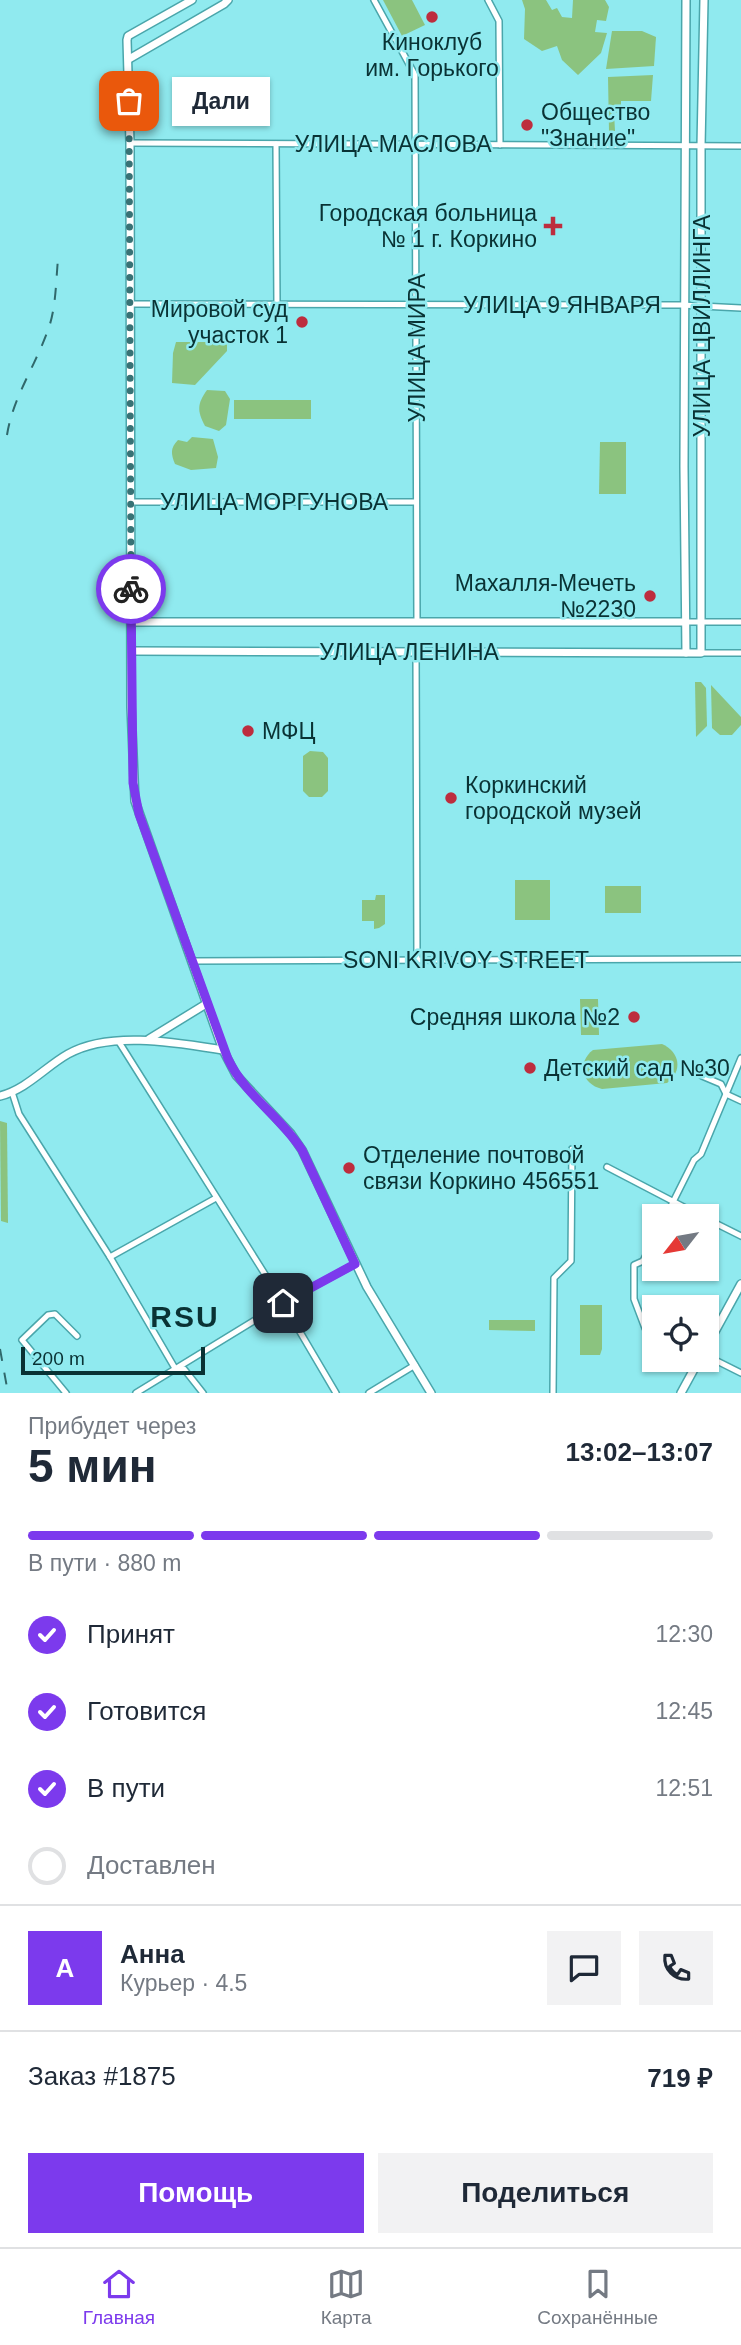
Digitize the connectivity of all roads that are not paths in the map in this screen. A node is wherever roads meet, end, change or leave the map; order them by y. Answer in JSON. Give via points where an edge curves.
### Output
{"nodes":[{"id":1,"x":192,"y":0,"type":"edge"},
{"id":2,"x":374,"y":0,"type":"edge"},
{"id":3,"x":488,"y":0,"type":"edge"},
{"id":4,"x":686,"y":0,"type":"edge"},
{"id":5,"x":704,"y":0,"type":"edge"},
{"id":6,"x":228,"y":2,"type":"edge"},
{"id":7,"x":129,"y":58,"type":"junction"},
{"id":8,"x":130,"y":143,"type":"junction"},
{"id":9,"x":276,"y":144,"type":"junction"},
{"id":10,"x":416,"y":144,"type":"junction"},
{"id":11,"x":500,"y":145,"type":"junction"},
{"id":12,"x":685,"y":146,"type":"junction"},
{"id":13,"x":701,"y":146,"type":"junction"},
{"id":14,"x":741,"y":146,"type":"edge"},
{"id":15,"x":130,"y":304,"type":"junction"},
{"id":16,"x":277,"y":305,"type":"junction"},
{"id":17,"x":684,"y":305,"type":"junction"},
{"id":18,"x":417,"y":306,"type":"junction"},
{"id":19,"x":702,"y":307,"type":"junction"},
{"id":20,"x":741,"y":308,"type":"edge"},
{"id":21,"x":131,"y":502,"type":"junction"},
{"id":22,"x":416,"y":502,"type":"junction"},
{"id":23,"x":416,"y":621,"type":"junction"},
{"id":24,"x":700,"y":621,"type":"junction"},
{"id":25,"x":132,"y":622,"type":"junction"},
{"id":26,"x":685,"y":622,"type":"junction"},
{"id":27,"x":741,"y":622,"type":"edge"},
{"id":28,"x":132,"y":651,"type":"junction"},
{"id":29,"x":416,"y":652,"type":"junction"},
{"id":30,"x":686,"y":653,"type":"junction"},
{"id":31,"x":701,"y":653,"type":"junction"},
{"id":32,"x":741,"y":653,"type":"edge"},
{"id":33,"x":741,"y":959,"type":"edge"},
{"id":34,"x":417,"y":960,"type":"junction"},
{"id":35,"x":191,"y":961,"type":"junction"},
{"id":36,"x":206,"y":1004,"type":"junction"},
{"id":37,"x":148,"y":1039,"type":"junction"},
{"id":38,"x":119,"y":1042,"type":"junction"},
{"id":39,"x":223,"y":1050,"type":"junction"},
{"id":40,"x":741,"y":1058,"type":"edge"},
{"id":41,"x":702,"y":1076,"type":"dead end"},
{"id":42,"x":12,"y":1093,"type":"junction"},
{"id":43,"x":726,"y":1094,"type":"junction"},
{"id":44,"x":0,"y":1096,"type":"edge"},
{"id":45,"x":741,"y":1101,"type":"edge"},
{"id":46,"x":572,"y":1149,"type":"dead end"},
{"id":47,"x":607,"y":1167,"type":"dead end"},
{"id":48,"x":216,"y":1198,"type":"junction"},
{"id":49,"x":673,"y":1202,"type":"junction"},
{"id":50,"x":677,"y":1204,"type":"edge"},
{"id":51,"x":719,"y":1225,"type":"edge"},
{"id":52,"x":741,"y":1236,"type":"edge"},
{"id":53,"x":110,"y":1257,"type":"junction"},
{"id":54,"x":642,"y":1262,"type":"edge"},
{"id":55,"x":355,"y":1264,"type":"junction"},
{"id":56,"x":741,"y":1284,"type":"edge"},
{"id":57,"x":283,"y":1303,"type":"junction"},
{"id":58,"x":642,"y":1320,"type":"edge"},
{"id":59,"x":719,"y":1324,"type":"edge"},
{"id":60,"x":78,"y":1336,"type":"dead end"},
{"id":61,"x":719,"y":1362,"type":"edge"},
{"id":62,"x":415,"y":1365,"type":"junction"},
{"id":63,"x":176,"y":1370,"type":"junction"},
{"id":64,"x":692,"y":1372,"type":"edge"},
{"id":65,"x":741,"y":1373,"type":"edge"},
{"id":66,"x":148,"y":1386,"type":"junction"},
{"id":67,"x":66,"y":1393,"type":"edge"},
{"id":68,"x":136,"y":1393,"type":"edge"},
{"id":69,"x":152,"y":1393,"type":"edge"},
{"id":70,"x":203,"y":1393,"type":"edge"},
{"id":71,"x":336,"y":1393,"type":"edge"},
{"id":72,"x":369,"y":1393,"type":"edge"},
{"id":73,"x":431,"y":1393,"type":"edge"},
{"id":74,"x":552,"y":1393,"type":"edge"},
{"id":75,"x":681,"y":1393,"type":"edge"}],
"edges":[{"from":1,"to":7,"type":"street","via":[[128,36]]},
{"from":2,"to":10,"type":"street","name":"УЛИЦА МИРА","via":[[415,75]]},
{"from":3,"to":11,"type":"street","via":[[499,21]]},
{"from":4,"to":12,"type":"street","name":"УЛИЦА ЦВИЛЛИНГА"},
{"from":5,"to":13,"type":"street","name":"УЛИЦА ЦВИЛЛИНГА"},
{"from":6,"to":7,"type":"street"},
{"from":7,"to":8,"type":"street"},
{"from":8,"to":9,"type":"street","name":"УЛИЦА МАСЛОВА"},
{"from":8,"to":15,"type":"street"},
{"from":9,"to":10,"type":"street","name":"УЛИЦА МАСЛОВА"},
{"from":9,"to":16,"type":"street"},
{"from":10,"to":11,"type":"street","name":"УЛИЦА МАСЛОВА"},
{"from":10,"to":18,"type":"street","name":"УЛИЦА МИРА"},
{"from":11,"to":12,"type":"street","name":"УЛИЦА МАСЛОВА"},
{"from":12,"to":13,"type":"street","name":"УЛИЦА МАСЛОВА"},
{"from":12,"to":17,"type":"street","name":"УЛИЦА ЦВИЛЛИНГА"},
{"from":13,"to":14,"type":"street","name":"УЛИЦА МАСЛОВА"},
{"from":13,"to":19,"type":"street","name":"УЛИЦА ЦВИЛЛИНГА"},
{"from":15,"to":16,"type":"street","name":"УЛИЦА 9 ЯНВАРЯ"},
{"from":15,"to":21,"type":"street"},
{"from":16,"to":18,"type":"street","name":"УЛИЦА 9 ЯНВАРЯ"},
{"from":17,"to":18,"type":"street","name":"УЛИЦА 9 ЯНВАРЯ"},
{"from":17,"to":19,"type":"street","name":"УЛИЦА 9 ЯНВАРЯ"},
{"from":17,"to":26,"type":"street","name":"УЛИЦА ЦВИЛЛИНГА"},
{"from":18,"to":22,"type":"street","name":"УЛИЦА МИРА"},
{"from":19,"to":20,"type":"street","name":"УЛИЦА 9 ЯНВАРЯ"},
{"from":19,"to":24,"type":"street","name":"УЛИЦА ЦВИЛЛИНГА"},
{"from":21,"to":22,"type":"street","name":"УЛИЦА МОРГУНОВА"},
{"from":21,"to":25,"type":"street"},
{"from":22,"to":23,"type":"street","name":"УЛИЦА МИРА"},
{"from":23,"to":25,"type":"street","name":"УЛИЦА ЛЕНИНА"},
{"from":23,"to":26,"type":"street","name":"УЛИЦА ЛЕНИНА"},
{"from":24,"to":26,"type":"street","name":"УЛИЦА ЛЕНИНА"},
{"from":24,"to":27,"type":"street","name":"УЛИЦА ЛЕНИНА"},
{"from":24,"to":31,"type":"street","name":"УЛИЦА ЦВИЛЛИНГА"},
{"from":25,"to":28,"type":"street"},
{"from":26,"to":30,"type":"street"},
{"from":28,"to":29,"type":"street","name":"УЛИЦА ЛЕНИНА"},
{"from":28,"to":35,"type":"street","via":[[135,801]]},
{"from":29,"to":30,"type":"street","name":"УЛИЦА ЛЕНИНА"},
{"from":29,"to":34,"type":"street"},
{"from":30,"to":31,"type":"street","name":"УЛИЦА ЛЕНИНА"},
{"from":31,"to":32,"type":"street","name":"УЛИЦА ЛЕНИНА"},
{"from":33,"to":34,"type":"street","name":"SONI KRIVOY STREET"},
{"from":34,"to":35,"type":"street","name":"SONI KRIVOY STREET"},
{"from":35,"to":36,"type":"street"},
{"from":36,"to":37,"type":"street"},
{"from":36,"to":39,"type":"street"},
{"from":37,"to":38,"type":"street"},
{"from":37,"to":39,"type":"street"},
{"from":38,"to":42,"type":"street","via":[[75,1050]]},
{"from":38,"to":48,"type":"street"},
{"from":39,"to":55,"type":"street","via":[[240,1081],[302,1150]]},
{"from":40,"to":43,"type":"street"},
{"from":41,"to":43,"type":"street","via":[[721,1084]]},
{"from":42,"to":44,"type":"street"},
{"from":42,"to":53,"type":"street","via":[[19,1114]]},
{"from":43,"to":45,"type":"street"},
{"from":43,"to":49,"type":"street","via":[[701,1154]]},
{"from":46,"to":74,"type":"street","via":[[571,1261],[554,1278]]},
{"from":47,"to":49,"type":"street"},
{"from":48,"to":53,"type":"street"},
{"from":48,"to":57,"type":"street"},
{"from":49,"to":50,"type":"street"},
{"from":51,"to":52,"type":"street"},
{"from":53,"to":63,"type":"street"},
{"from":54,"to":58,"type":"street","via":[[635,1265],[634,1299]]},
{"from":55,"to":57,"type":"street"},
{"from":55,"to":62,"type":"street"},
{"from":56,"to":59,"type":"street"},
{"from":57,"to":63,"type":"street"},
{"from":57,"to":71,"type":"street"},
{"from":60,"to":67,"type":"street","via":[[55,1314],[48,1315],[22,1340]]},
{"from":61,"to":65,"type":"street"},
{"from":62,"to":72,"type":"street"},
{"from":62,"to":73,"type":"street"},
{"from":63,"to":66,"type":"street"},
{"from":63,"to":70,"type":"street","via":[[184,1369]]},
{"from":64,"to":75,"type":"street"},
{"from":66,"to":68,"type":"street"},
{"from":66,"to":69,"type":"street"}]}
